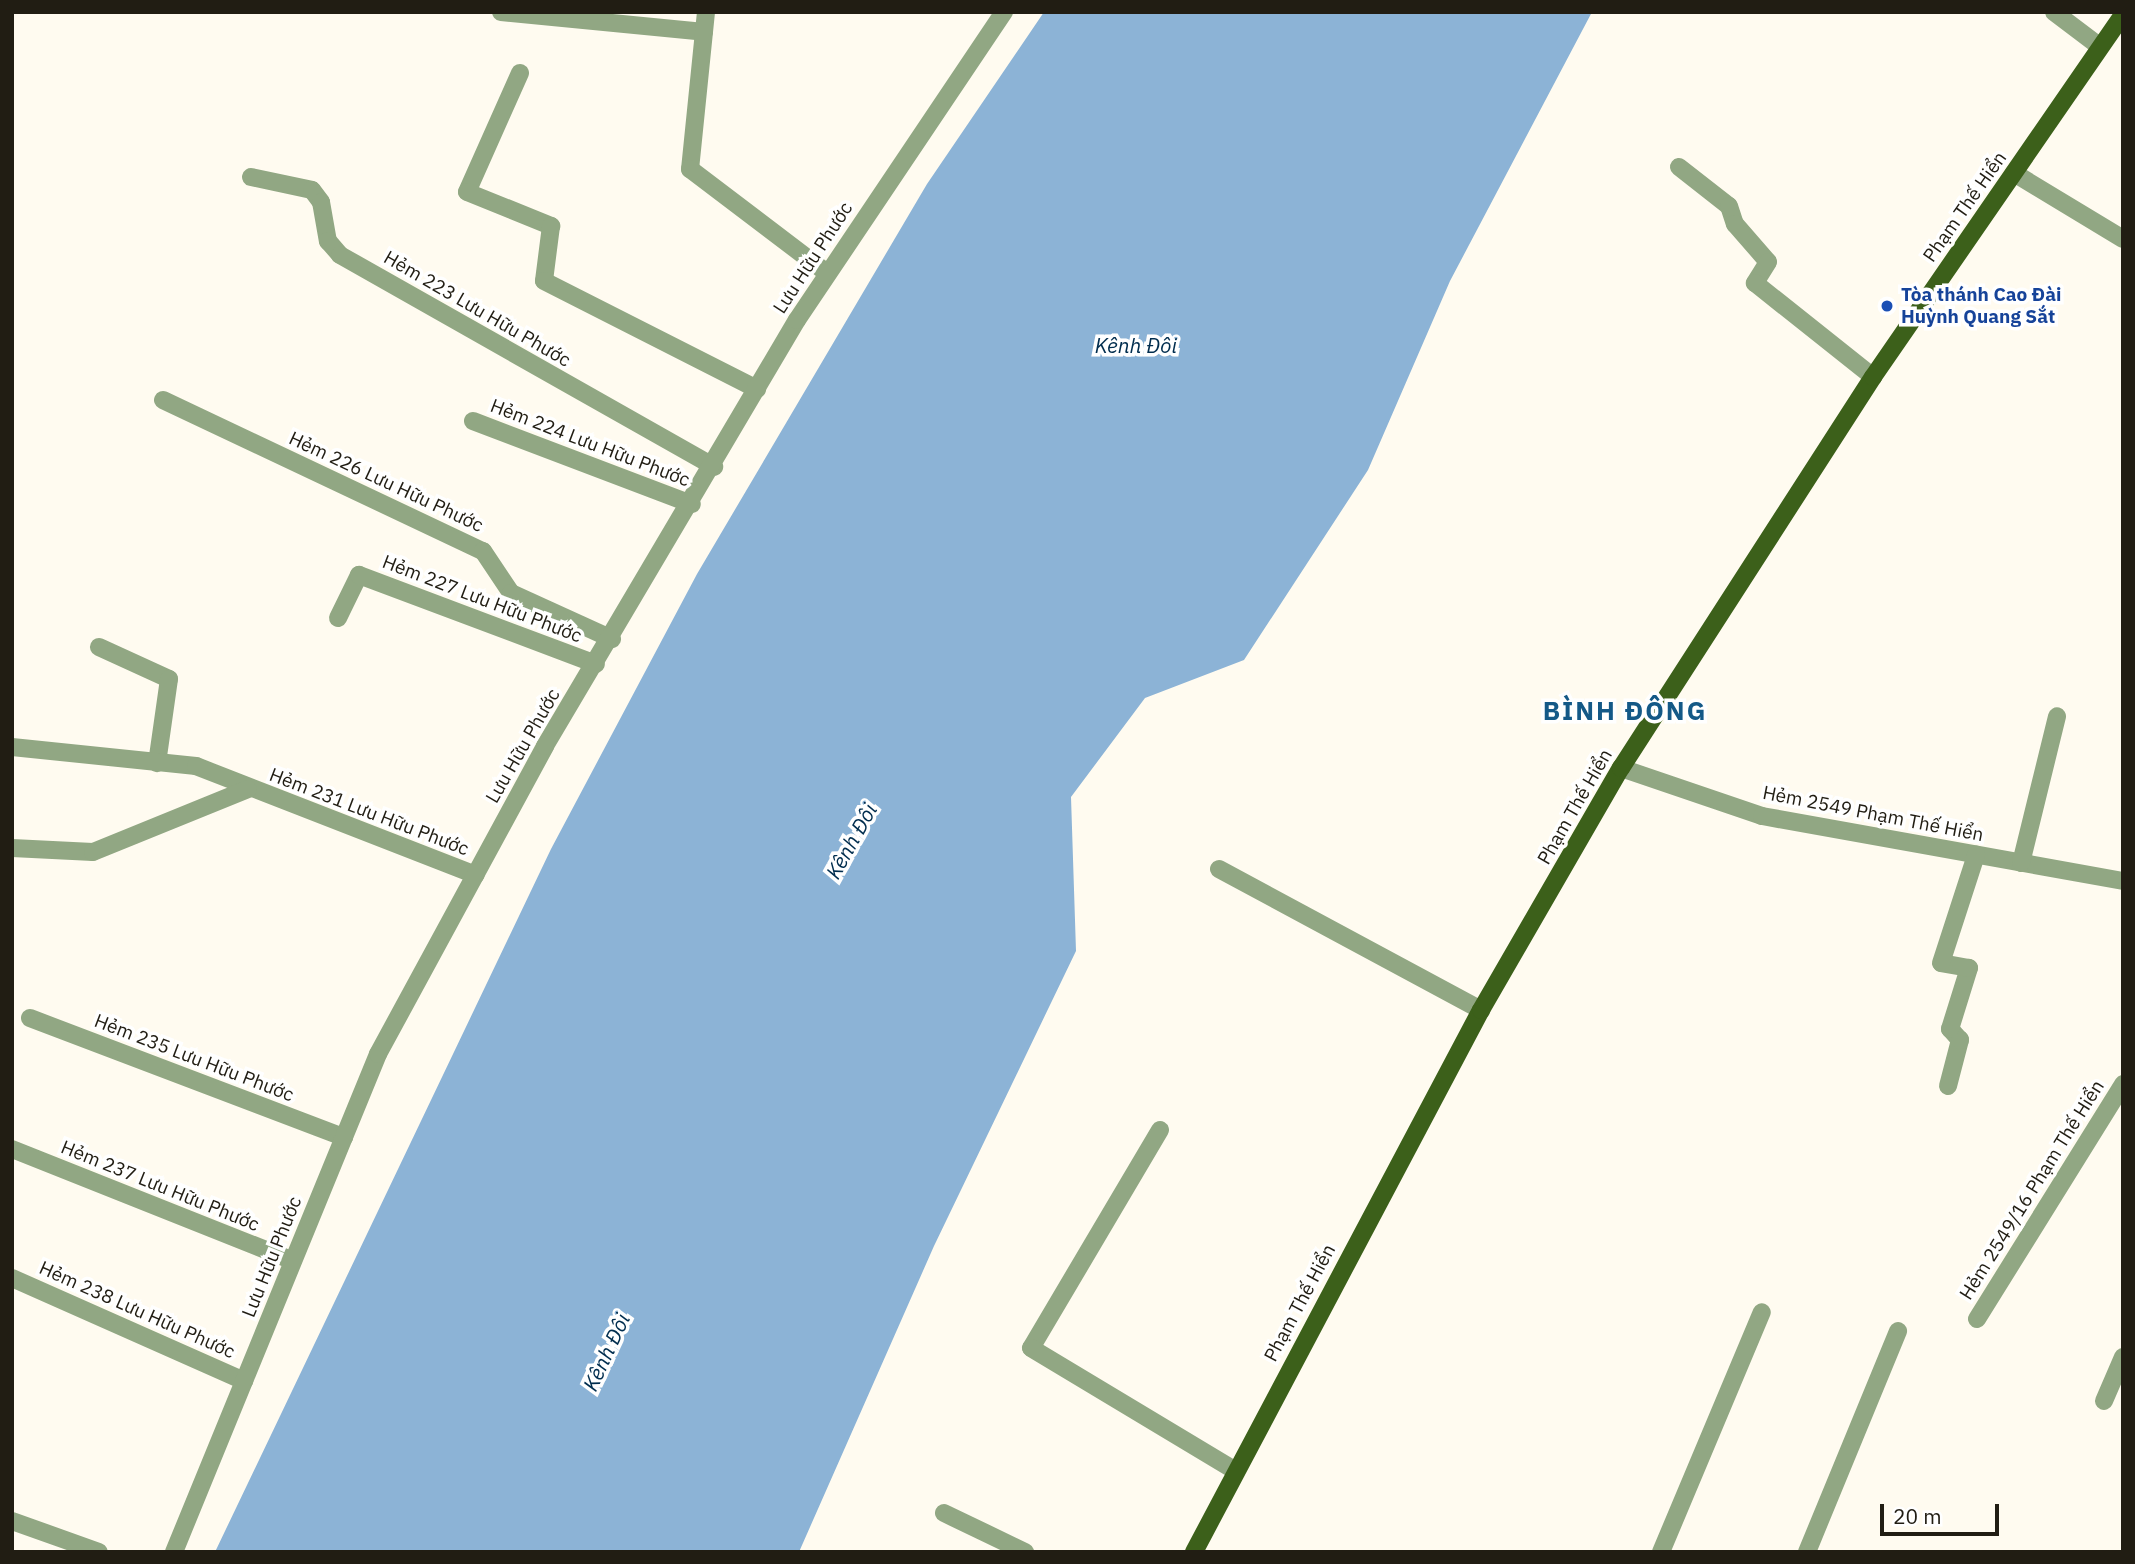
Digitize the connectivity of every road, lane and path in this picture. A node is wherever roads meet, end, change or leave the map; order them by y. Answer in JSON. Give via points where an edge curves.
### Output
{"nodes":[{"id":1,"x":501,"y":12,"type":"edge"},
{"id":2,"x":706,"y":12,"type":"edge"},
{"id":3,"x":1004,"y":12,"type":"edge"},
{"id":4,"x":2053,"y":12,"type":"edge"},
{"id":5,"x":2120,"y":24,"type":"edge"},
{"id":6,"x":704,"y":32,"type":"junction"},
{"id":7,"x":2099,"y":46,"type":"junction"},
{"id":8,"x":520,"y":73,"type":"dead end"},
{"id":9,"x":1679,"y":167,"type":"dead end"},
{"id":10,"x":2014,"y":173,"type":"junction"},
{"id":11,"x":251,"y":177,"type":"dead end"},
{"id":12,"x":2123,"y":239,"type":"edge"},
{"id":13,"x":827,"y":273,"type":"junction"},
{"id":14,"x":1873,"y":377,"type":"junction"},
{"id":15,"x":757,"y":389,"type":"junction"},
{"id":16,"x":163,"y":400,"type":"dead end"},
{"id":17,"x":473,"y":421,"type":"dead end"},
{"id":18,"x":714,"y":467,"type":"junction"},
{"id":19,"x":692,"y":504,"type":"junction"},
{"id":20,"x":338,"y":618,"type":"dead end"},
{"id":21,"x":612,"y":639,"type":"junction"},
{"id":22,"x":99,"y":647,"type":"dead end"},
{"id":23,"x":596,"y":664,"type":"junction"},
{"id":24,"x":2057,"y":716,"type":"dead end"},
{"id":25,"x":12,"y":747,"type":"edge"},
{"id":26,"x":157,"y":763,"type":"junction"},
{"id":27,"x":1621,"y":768,"type":"junction"},
{"id":28,"x":248,"y":789,"type":"junction"},
{"id":29,"x":12,"y":848,"type":"edge"},
{"id":30,"x":1976,"y":855,"type":"junction"},
{"id":31,"x":2021,"y":863,"type":"junction"},
{"id":32,"x":1219,"y":869,"type":"dead end"},
{"id":33,"x":475,"y":875,"type":"junction"},
{"id":34,"x":2123,"y":881,"type":"edge"},
{"id":35,"x":1481,"y":1010,"type":"junction"},
{"id":36,"x":30,"y":1018,"type":"dead end"},
{"id":37,"x":2123,"y":1084,"type":"edge"},
{"id":38,"x":1948,"y":1086,"type":"dead end"},
{"id":39,"x":1160,"y":1130,"type":"dead end"},
{"id":40,"x":344,"y":1137,"type":"junction"},
{"id":41,"x":12,"y":1149,"type":"edge"},
{"id":42,"x":293,"y":1261,"type":"junction"},
{"id":43,"x":12,"y":1278,"type":"edge"},
{"id":44,"x":1762,"y":1312,"type":"dead end"},
{"id":45,"x":1977,"y":1319,"type":"dead end"},
{"id":46,"x":1898,"y":1331,"type":"dead end"},
{"id":47,"x":2123,"y":1357,"type":"edge"},
{"id":48,"x":244,"y":1381,"type":"junction"},
{"id":49,"x":2104,"y":1401,"type":"dead end"},
{"id":50,"x":1234,"y":1470,"type":"junction"},
{"id":51,"x":944,"y":1513,"type":"dead end"},
{"id":52,"x":12,"y":1521,"type":"edge"},
{"id":53,"x":100,"y":1552,"type":"edge"},
{"id":54,"x":174,"y":1552,"type":"edge"},
{"id":55,"x":1025,"y":1552,"type":"edge"},
{"id":56,"x":1195,"y":1552,"type":"edge"},
{"id":57,"x":1661,"y":1552,"type":"edge"},
{"id":58,"x":1807,"y":1552,"type":"edge"}],
"edges":[{"from":1,"to":6,"type":"street"},
{"from":2,"to":6,"type":"street"},
{"from":3,"to":13,"type":"street","name":"Lưu Hữu Phước"},
{"from":4,"to":7,"type":"street"},
{"from":5,"to":7,"type":"main road","name":"Phạm Thế Hiển"},
{"from":6,"to":13,"type":"street","via":[[690,169]]},
{"from":7,"to":10,"type":"main road","name":"Phạm Thế Hiển"},
{"from":8,"to":15,"type":"street","via":[[467,192],[551,226],[544,282]]},
{"from":9,"to":14,"type":"street","via":[[1729,206],[1735,225],[1768,262],[1755,283]]},
{"from":10,"to":12,"type":"street"},
{"from":10,"to":14,"type":"main road","name":"Phạm Thế Hiển"},
{"from":11,"to":18,"type":"street","name":"Hẻm 223 Lưu Hữu Phước","via":[[312,190],[321,202],[328,241],[340,255]]},
{"from":13,"to":15,"type":"street","name":"Lưu Hữu Phước"},
{"from":14,"to":27,"type":"main road","name":"Phạm Thế Hiển"},
{"from":15,"to":18,"type":"street","name":"Lưu Hữu Phước"},
{"from":16,"to":21,"type":"street","name":"Hẻm 226 Lưu Hữu Phước","via":[[483,551],[511,593]]},
{"from":17,"to":19,"type":"street","name":"Hẻm 224 Lưu Hữu Phước"},
{"from":18,"to":19,"type":"street","name":"Lưu Hữu Phước"},
{"from":19,"to":21,"type":"street","name":"Lưu Hữu Phước"},
{"from":20,"to":23,"type":"street","name":"Hẻm 227 Lưu Hữu Phước","via":[[359,575]]},
{"from":21,"to":23,"type":"street","name":"Lưu Hữu Phước"},
{"from":22,"to":26,"type":"street","via":[[169,679]]},
{"from":23,"to":33,"type":"street","name":"Lưu Hữu Phước"},
{"from":24,"to":31,"type":"street"},
{"from":25,"to":26,"type":"street","name":"Hẻm 231 Lưu Hữu Phước"},
{"from":26,"to":28,"type":"street","name":"Hẻm 231 Lưu Hữu Phước","via":[[196,766]]},
{"from":27,"to":30,"type":"street","name":"Hẻm 2549 Phạm Thế Hiển","via":[[1762,816]]},
{"from":27,"to":35,"type":"main road","name":"Phạm Thế Hiển"},
{"from":28,"to":29,"type":"street","name":"Hẻm 231 Lưu Hữu Phước","via":[[93,852]]},
{"from":28,"to":33,"type":"street","name":"Hẻm 231 Lưu Hữu Phước"},
{"from":30,"to":31,"type":"street","name":"Hẻm 2549 Phạm Thế Hiển"},
{"from":30,"to":38,"type":"street","via":[[1941,963],[1969,968],[1950,1029],[1960,1040]]},
{"from":31,"to":34,"type":"street","name":"Hẻm 2549 Phạm Thế Hiển"},
{"from":32,"to":35,"type":"street"},
{"from":33,"to":40,"type":"street","name":"Lưu Hữu Phước","via":[[378,1054]]},
{"from":35,"to":50,"type":"main road","name":"Phạm Thế Hiển"},
{"from":36,"to":40,"type":"street","name":"Hẻm 235 Lưu Hữu Phước"},
{"from":37,"to":45,"type":"street","name":"Hẻm 2549/16 Phạm Thế Hiển"},
{"from":39,"to":50,"type":"street","via":[[1031,1348]]},
{"from":40,"to":42,"type":"street","name":"Lưu Hữu Phước"},
{"from":41,"to":42,"type":"street","name":"Hẻm 237 Lưu Hữu Phước"},
{"from":42,"to":48,"type":"street","name":"Lưu Hữu Phước"},
{"from":43,"to":48,"type":"street","name":"Hẻm 238 Lưu Hữu Phước"},
{"from":44,"to":57,"type":"street"},
{"from":46,"to":58,"type":"street"},
{"from":47,"to":49,"type":"street"},
{"from":48,"to":54,"type":"street","name":"Lưu Hữu Phước"},
{"from":50,"to":56,"type":"main road","name":"Phạm Thế Hiển"},
{"from":51,"to":55,"type":"street"},
{"from":52,"to":53,"type":"street"}]}
